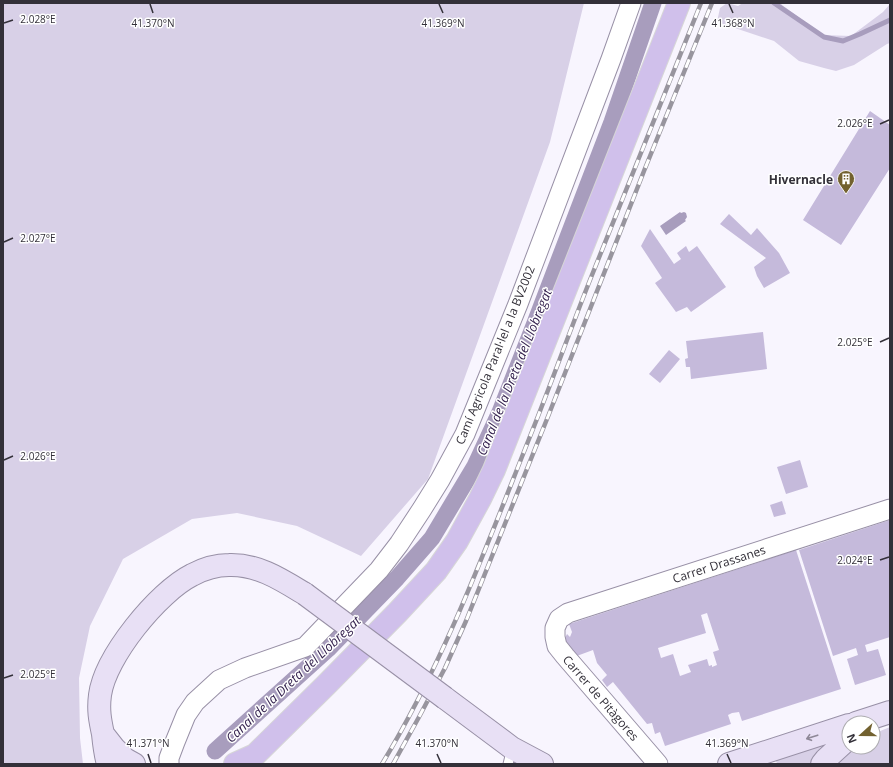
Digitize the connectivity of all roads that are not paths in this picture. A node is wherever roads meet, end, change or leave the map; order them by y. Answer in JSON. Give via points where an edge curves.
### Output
{"nodes":[{"id":1,"x":631,"y":3,"type":"edge"},
{"id":2,"x":679,"y":3,"type":"edge"},
{"id":3,"x":890,"y":509,"type":"edge"},
{"id":4,"x":555,"y":628,"type":"joint"},
{"id":5,"x":841,"y":728,"type":"edge"},
{"id":6,"x":103,"y":734,"type":"junction"},
{"id":7,"x":841,"y":745,"type":"edge"},
{"id":8,"x":510,"y":756,"type":"edge"},
{"id":9,"x":253,"y":759,"type":"edge"},
{"id":10,"x":108,"y":764,"type":"edge"},
{"id":11,"x":134,"y":764,"type":"edge"},
{"id":12,"x":169,"y":764,"type":"edge"},
{"id":13,"x":235,"y":764,"type":"edge"},
{"id":14,"x":542,"y":764,"type":"edge"},
{"id":15,"x":658,"y":764,"type":"edge"},
{"id":16,"x":729,"y":764,"type":"edge"},
{"id":17,"x":822,"y":764,"type":"edge"}],
"edges":[{"from":1,"to":12,"type":"street","name":"Camí Agricola Paral·lel a la BV2002","via":[[518,304],[465,434],[440,480],[379,570],[305,647],[244,668],[219,680],[195,702],[186,715]]},
{"from":2,"to":9,"type":"main road","via":[[494,470],[457,541],[436,571],[397,613]]},
{"from":3,"to":4,"type":"street","name":"Carrer Drassanes","via":[[568,613],[559,619]]},
{"from":4,"to":15,"type":"street","name":"Carrer de Pitàgores","via":[[557,646]]},
{"from":5,"to":16,"type":"street","one_way":true},
{"from":6,"to":8,"type":"street","bridge":true,"via":[[99,715],[100,694],[110,665],[126,639],[158,601],[176,585],[206,569],[230,565],[269,574],[304,594],[445,698]]},
{"from":6,"to":10,"type":"street"},
{"from":6,"to":11,"type":"street","via":[[125,759]]},
{"from":7,"to":17,"type":"street"},
{"from":8,"to":14,"type":"street"},
{"from":9,"to":13,"type":"main road"}]}
